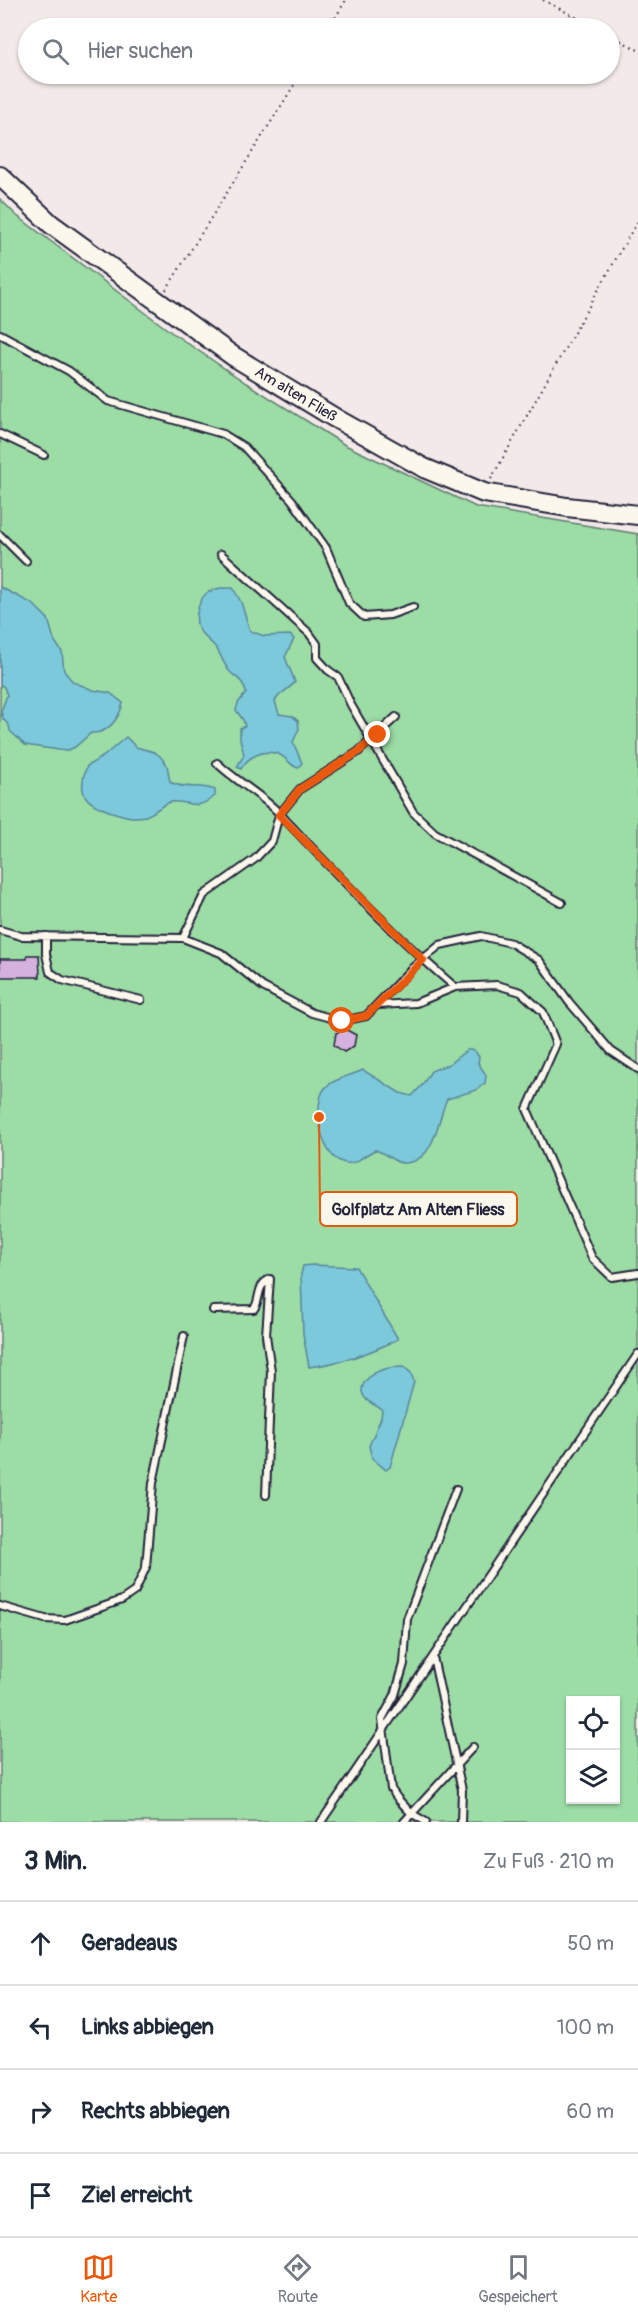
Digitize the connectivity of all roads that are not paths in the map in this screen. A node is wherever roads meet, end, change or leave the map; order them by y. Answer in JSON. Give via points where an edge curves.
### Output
{"nodes":[{"id":1,"x":0,"y":176,"type":"edge"},
{"id":2,"x":0,"y":334,"type":"edge"},
{"id":3,"x":0,"y":434,"type":"edge"},
{"id":4,"x":44,"y":455,"type":"dead end"},
{"id":5,"x":638,"y":515,"type":"edge"},
{"id":6,"x":0,"y":535,"type":"edge"},
{"id":7,"x":221,"y":554,"type":"dead end"},
{"id":8,"x":26,"y":561,"type":"dead end"},
{"id":9,"x":413,"y":607,"type":"dead end"},
{"id":10,"x":396,"y":717,"type":"dead end"},
{"id":11,"x":372,"y":740,"type":"junction"},
{"id":12,"x":217,"y":763,"type":"dead end"},
{"id":13,"x":279,"y":815,"type":"junction"},
{"id":14,"x":562,"y":903,"type":"dead end"},
{"id":15,"x":0,"y":930,"type":"edge"},
{"id":16,"x":46,"y":936,"type":"junction"},
{"id":17,"x":183,"y":938,"type":"junction"},
{"id":18,"x":423,"y":960,"type":"junction"},
{"id":19,"x":455,"y":987,"type":"junction"},
{"id":20,"x":141,"y":1000,"type":"dead end"},
{"id":21,"x":377,"y":1005,"type":"junction"},
{"id":22,"x":638,"y":1069,"type":"edge"},
{"id":23,"x":638,"y":1274,"type":"edge"},
{"id":24,"x":213,"y":1310,"type":"dead end"},
{"id":25,"x":184,"y":1336,"type":"dead end"},
{"id":26,"x":638,"y":1354,"type":"edge"},
{"id":27,"x":456,"y":1489,"type":"dead end"},
{"id":28,"x":266,"y":1495,"type":"dead end"},
{"id":29,"x":0,"y":1606,"type":"edge"},
{"id":30,"x":433,"y":1657,"type":"junction"},
{"id":31,"x":382,"y":1732,"type":"junction"},
{"id":32,"x":473,"y":1747,"type":"dead end"},
{"id":33,"x":457,"y":1764,"type":"junction"},
{"id":34,"x":411,"y":1813,"type":"junction"},
{"id":35,"x":321,"y":1822,"type":"edge"},
{"id":36,"x":404,"y":1822,"type":"edge"},
{"id":37,"x":426,"y":1822,"type":"edge"},
{"id":38,"x":461,"y":1822,"type":"edge"}],
"edges":[{"from":1,"to":5,"type":"main road","name":"Am alten Fließ","via":[[51,224],[233,356],[424,468],[484,493]]},
{"from":2,"to":9,"type":"lane","via":[[69,371],[108,401],[223,434],[244,447],[292,500],[326,548],[350,603],[364,617],[390,615]]},
{"from":3,"to":4,"type":"lane"},
{"from":6,"to":8,"type":"lane"},
{"from":7,"to":11,"type":"lane","via":[[309,633],[316,644],[317,658],[338,677]]},
{"from":10,"to":11,"type":"lane"},
{"from":11,"to":13,"type":"lane","via":[[300,789]]},
{"from":11,"to":14,"type":"lane","via":[[423,823]]},
{"from":12,"to":13,"type":"lane"},
{"from":13,"to":17,"type":"lane","via":[[272,841],[255,859],[204,895]]},
{"from":13,"to":18,"type":"lane"},
{"from":15,"to":16,"type":"lane","via":[[21,936]]},
{"from":16,"to":17,"type":"lane"},
{"from":16,"to":20,"type":"lane","via":[[50,972],[62,980]]},
{"from":17,"to":21,"type":"lane","via":[[221,953],[263,987],[312,1013],[342,1021],[366,1016]]},
{"from":18,"to":19,"type":"lane"},
{"from":18,"to":21,"type":"lane"},
{"from":18,"to":22,"type":"lane","via":[[440,945],[481,936],[511,943],[539,960],[611,1051]]},
{"from":19,"to":21,"type":"lane","via":[[416,1004]]},
{"from":19,"to":23,"type":"lane","via":[[497,985],[521,992],[543,1012],[556,1044],[528,1109],[592,1258],[612,1277]]},
{"from":24,"to":28,"type":"lane","via":[[254,1310],[259,1290],[270,1279]]},
{"from":25,"to":29,"type":"lane","via":[[153,1483],[146,1568],[135,1591],[122,1600],[65,1620],[45,1619]]},
{"from":26,"to":30,"type":"lane"},
{"from":27,"to":31,"type":"lane","via":[[407,1619],[404,1664],[395,1695],[382,1719]]},
{"from":30,"to":31,"type":"lane"},
{"from":30,"to":33,"type":"lane"},
{"from":31,"to":34,"type":"lane","via":[[391,1789]]},
{"from":31,"to":35,"type":"lane"},
{"from":32,"to":33,"type":"lane"},
{"from":33,"to":34,"type":"lane"},
{"from":33,"to":38,"type":"lane","via":[[462,1790]]},
{"from":34,"to":36,"type":"lane"},
{"from":34,"to":37,"type":"lane"}]}
